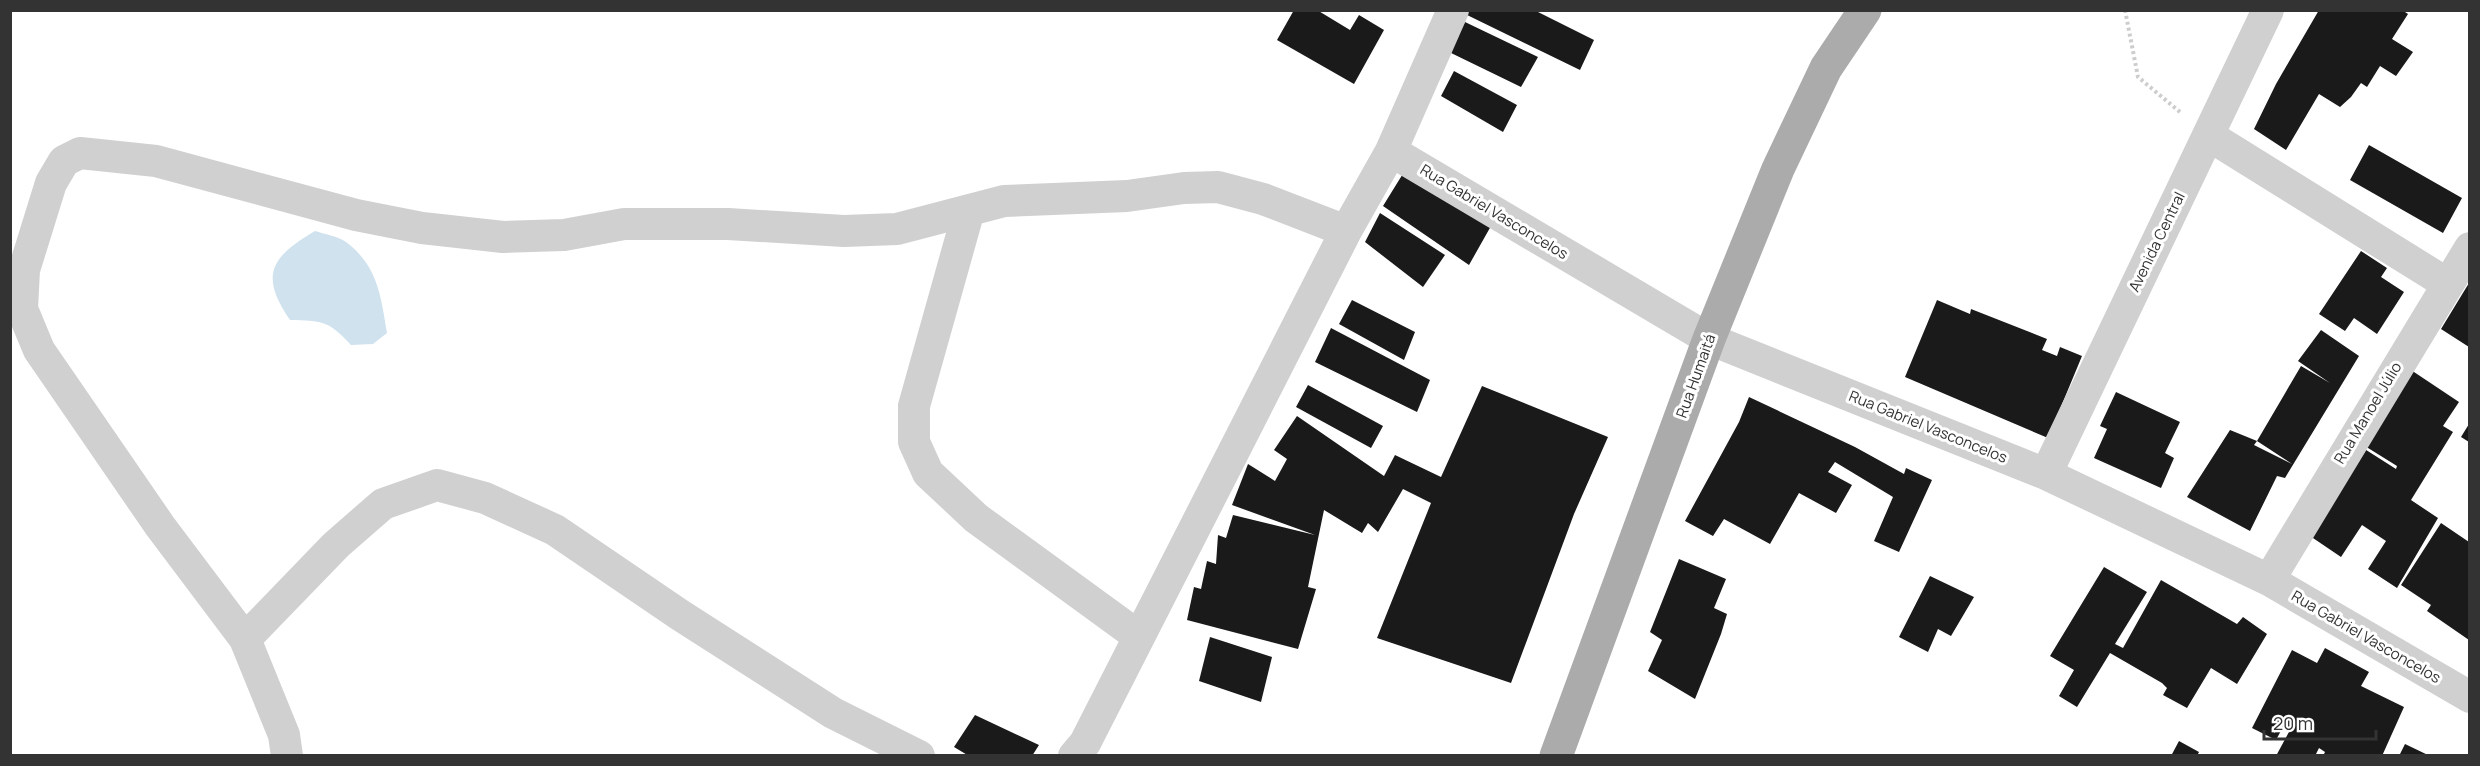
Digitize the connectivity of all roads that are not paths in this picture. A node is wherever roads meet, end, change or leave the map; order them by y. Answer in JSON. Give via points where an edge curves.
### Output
{"nodes":[{"id":1,"x":1454,"y":10,"type":"edge"},
{"id":2,"x":1865,"y":10,"type":"edge"},
{"id":3,"x":2268,"y":10,"type":"edge"},
{"id":4,"x":2208,"y":135,"type":"junction"},
{"id":5,"x":1391,"y":151,"type":"junction"},
{"id":6,"x":969,"y":210,"type":"junction"},
{"id":7,"x":1346,"y":231,"type":"junction"},
{"id":8,"x":2469,"y":248,"type":"edge"},
{"id":9,"x":2446,"y":283,"type":"junction"},
{"id":10,"x":1709,"y":339,"type":"junction"},
{"id":11,"x":2046,"y":474,"type":"junction"},
{"id":12,"x":2269,"y":580,"type":"junction"},
{"id":13,"x":1138,"y":636,"type":"junction"},
{"id":14,"x":245,"y":639,"type":"junction"},
{"id":15,"x":2469,"y":697,"type":"edge"},
{"id":16,"x":1080,"y":751,"type":"edge"},
{"id":17,"x":287,"y":756,"type":"edge"},
{"id":18,"x":919,"y":756,"type":"edge"},
{"id":19,"x":1556,"y":756,"type":"edge"}],
"edges":[{"from":1,"to":5,"type":"street"},
{"from":2,"to":10,"type":"main road","name":"Rua Humaitá","via":[[1826,68],[1778,169]]},
{"from":3,"to":4,"type":"street","name":"Avenida Central"},
{"from":4,"to":9,"type":"street"},
{"from":4,"to":11,"type":"street","name":"Avenida Central"},
{"from":5,"to":7,"type":"street"},
{"from":5,"to":10,"type":"street","name":"Rua Gabriel Vasconcelos"},
{"from":6,"to":7,"type":"street","via":[[1004,201],[1127,196],[1218,187],[1263,199]]},
{"from":6,"to":13,"type":"street","via":[[914,406],[915,442],[928,473],[975,518]]},
{"from":6,"to":14,"type":"street","via":[[897,229],[624,224],[564,235],[503,237],[422,228],[356,215],[156,161],[80,153],[64,161],[51,183],[24,270],[22,309],[52,370],[160,526]]},
{"from":7,"to":13,"type":"street"},
{"from":8,"to":9,"type":"street","name":"Rua Manoel Júlio"},
{"from":9,"to":12,"type":"street","name":"Rua Manoel Júlio"},
{"from":10,"to":11,"type":"street","name":"Rua Gabriel Vasconcelos"},
{"from":10,"to":19,"type":"main road","name":"Rua Humaitá"},
{"from":11,"to":12,"type":"street","name":"Rua Gabriel Vasconcelos"},
{"from":12,"to":15,"type":"street","name":"Rua Gabriel Vasconcelos"},
{"from":13,"to":16,"type":"street"},
{"from":14,"to":17,"type":"street","via":[[284,735]]},
{"from":14,"to":18,"type":"street","via":[[336,545],[383,504],[437,485],[485,498],[555,530],[833,712]]}]}
